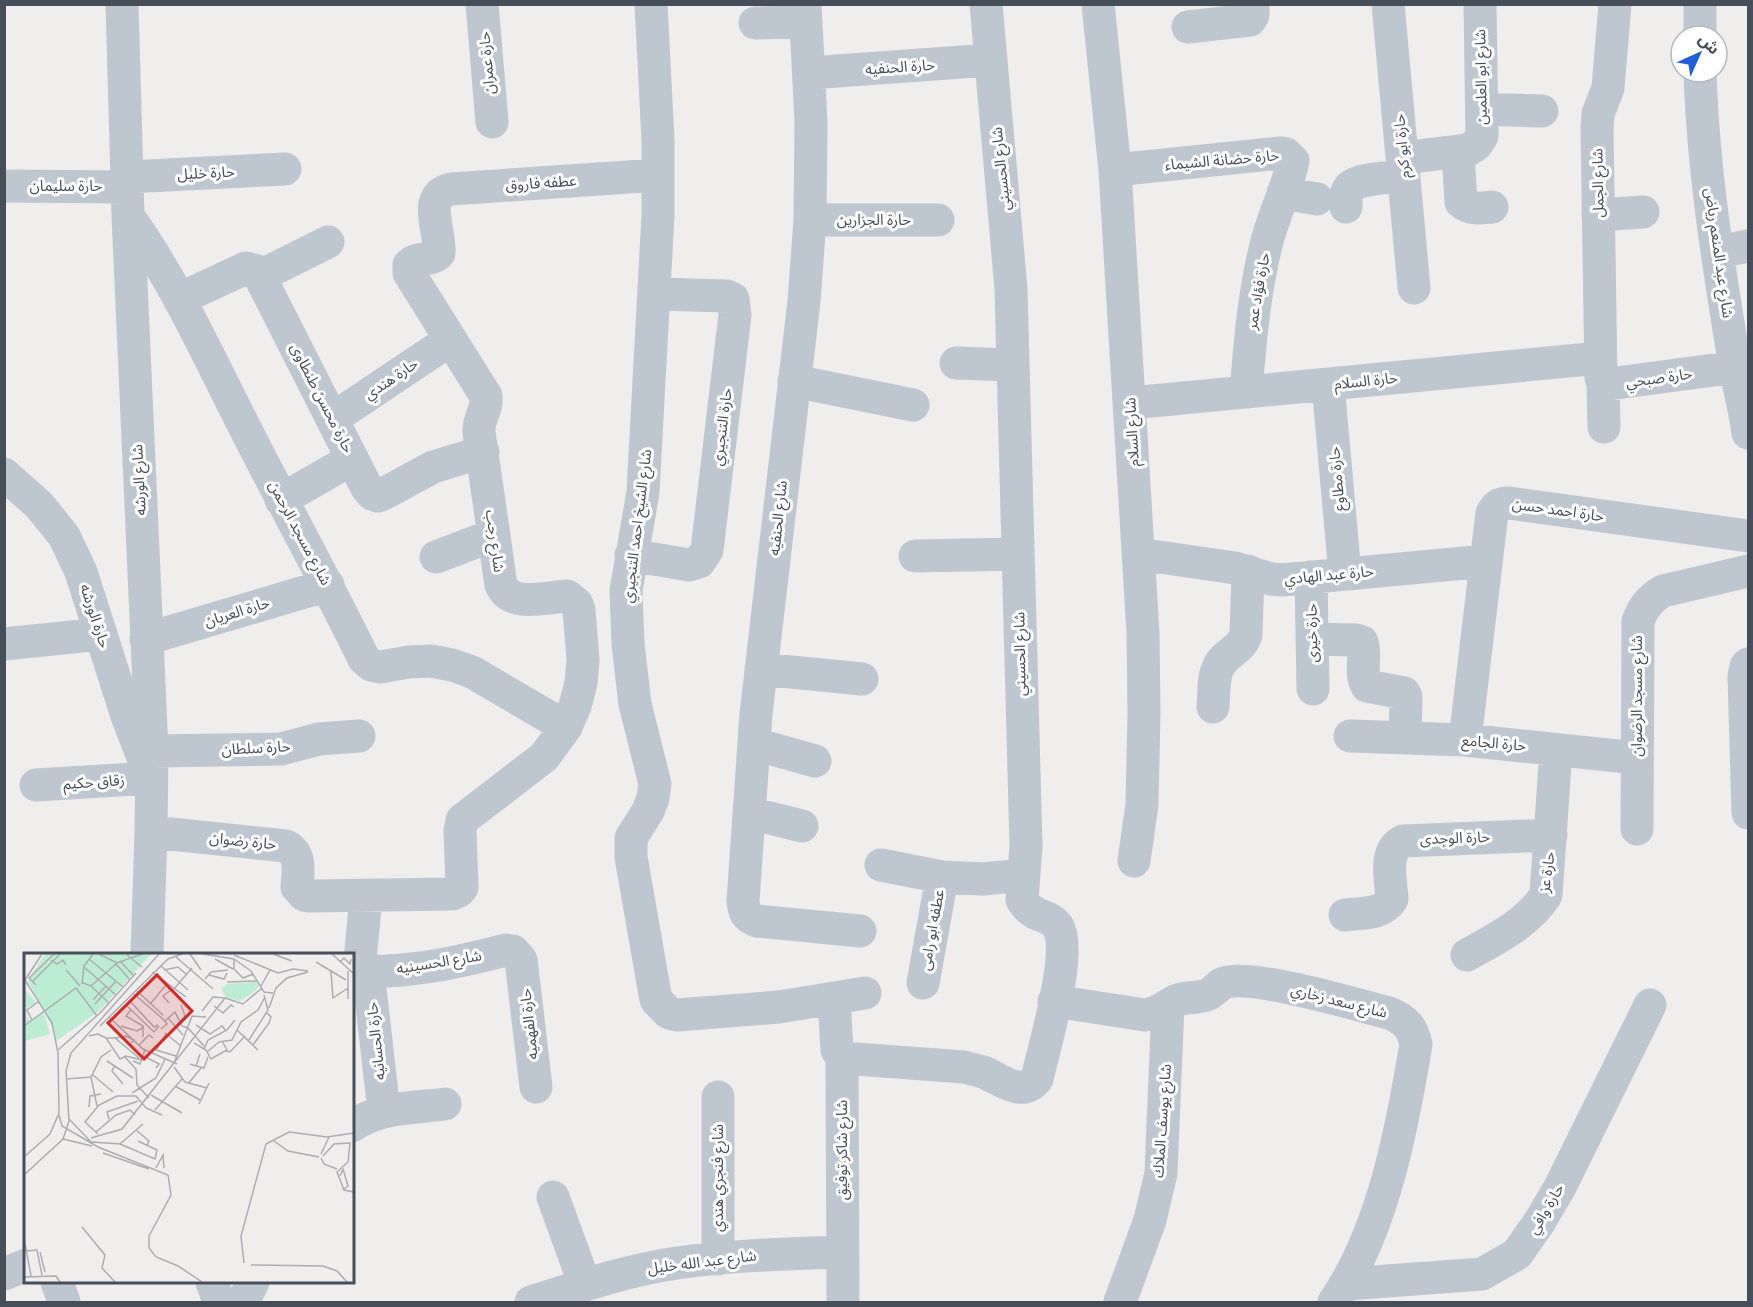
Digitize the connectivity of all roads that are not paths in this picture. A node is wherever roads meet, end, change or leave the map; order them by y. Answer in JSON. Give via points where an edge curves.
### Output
{"nodes":[{"id":1,"x":122,"y":4,"type":"edge"},
{"id":2,"x":482,"y":4,"type":"edge"},
{"id":3,"x":651,"y":4,"type":"edge"},
{"id":4,"x":986,"y":4,"type":"edge"},
{"id":5,"x":1098,"y":4,"type":"edge"},
{"id":6,"x":1253,"y":4,"type":"edge"},
{"id":7,"x":1388,"y":4,"type":"edge"},
{"id":8,"x":1480,"y":4,"type":"edge"},
{"id":9,"x":1615,"y":4,"type":"edge"},
{"id":10,"x":1700,"y":4,"type":"edge"},
{"id":11,"x":806,"y":13,"type":"edge"},
{"id":12,"x":755,"y":23,"type":"dead end"},
{"id":13,"x":1700,"y":24,"type":"edge"},
{"id":14,"x":1188,"y":27,"type":"dead end"},
{"id":15,"x":990,"y":60,"type":"junction"},
{"id":16,"x":809,"y":73,"type":"junction"},
{"id":17,"x":1700,"y":84,"type":"edge"},
{"id":18,"x":1482,"y":109,"type":"junction"},
{"id":19,"x":1542,"y":111,"type":"dead end"},
{"id":20,"x":492,"y":122,"type":"dead end"},
{"id":21,"x":1458,"y":153,"type":"junction"},
{"id":22,"x":1404,"y":167,"type":"junction"},
{"id":23,"x":285,"y":169,"type":"dead end"},
{"id":24,"x":1115,"y":170,"type":"junction"},
{"id":25,"x":658,"y":175,"type":"junction"},
{"id":26,"x":4,"y":186,"type":"edge"},
{"id":27,"x":127,"y":193,"type":"junction"},
{"id":28,"x":1283,"y":193,"type":"junction"},
{"id":29,"x":434,"y":206,"type":"joint"},
{"id":30,"x":1492,"y":207,"type":"dead end"},
{"id":31,"x":1642,"y":212,"type":"dead end"},
{"id":32,"x":1598,"y":214,"type":"junction"},
{"id":33,"x":810,"y":220,"type":"junction"},
{"id":34,"x":938,"y":220,"type":"dead end"},
{"id":35,"x":328,"y":242,"type":"dead end"},
{"id":36,"x":1733,"y":249,"type":"edge"},
{"id":37,"x":260,"y":276,"type":"junction"},
{"id":38,"x":1414,"y":288,"type":"dead end"},
{"id":39,"x":655,"y":294,"type":"junction"},
{"id":40,"x":179,"y":299,"type":"junction"},
{"id":41,"x":450,"y":340,"type":"junction"},
{"id":42,"x":956,"y":363,"type":"dead end"},
{"id":43,"x":1013,"y":365,"type":"junction"},
{"id":44,"x":1602,"y":373,"type":"junction"},
{"id":45,"x":794,"y":381,"type":"junction"},
{"id":46,"x":1328,"y":384,"type":"junction"},
{"id":47,"x":1742,"y":384,"type":"edge"},
{"id":48,"x":1246,"y":392,"type":"junction"},
{"id":49,"x":1131,"y":403,"type":"junction"},
{"id":50,"x":913,"y":405,"type":"dead end"},
{"id":51,"x":332,"y":419,"type":"junction"},
{"id":52,"x":1604,"y":427,"type":"dead end"},
{"id":53,"x":1749,"y":433,"type":"edge"},
{"id":54,"x":483,"y":452,"type":"junction"},
{"id":55,"x":352,"y":459,"type":"junction"},
{"id":56,"x":4,"y":474,"type":"edge"},
{"id":57,"x":281,"y":500,"type":"junction"},
{"id":58,"x":494,"y":535,"type":"junction"},
{"id":59,"x":1749,"y":536,"type":"edge"},
{"id":60,"x":1017,"y":554,"type":"junction"},
{"id":61,"x":1139,"y":554,"type":"junction"},
{"id":62,"x":631,"y":555,"type":"junction"},
{"id":63,"x":915,"y":556,"type":"dead end"},
{"id":64,"x":436,"y":557,"type":"dead end"},
{"id":65,"x":1486,"y":561,"type":"junction"},
{"id":66,"x":1248,"y":571,"type":"junction"},
{"id":67,"x":1749,"y":571,"type":"edge"},
{"id":68,"x":1345,"y":574,"type":"junction"},
{"id":69,"x":1311,"y":578,"type":"junction"},
{"id":70,"x":328,"y":585,"type":"junction"},
{"id":71,"x":101,"y":634,"type":"junction"},
{"id":72,"x":146,"y":639,"type":"junction"},
{"id":73,"x":1312,"y":639,"type":"junction"},
{"id":74,"x":4,"y":644,"type":"edge"},
{"id":75,"x":1749,"y":664,"type":"edge"},
{"id":76,"x":761,"y":669,"type":"junction"},
{"id":77,"x":862,"y":679,"type":"dead end"},
{"id":78,"x":1313,"y":689,"type":"dead end"},
{"id":79,"x":1213,"y":707,"type":"dead end"},
{"id":80,"x":566,"y":727,"type":"junction"},
{"id":81,"x":359,"y":736,"type":"dead end"},
{"id":82,"x":1350,"y":736,"type":"dead end"},
{"id":83,"x":1405,"y":736,"type":"junction"},
{"id":84,"x":1465,"y":740,"type":"junction"},
{"id":85,"x":754,"y":744,"type":"junction"},
{"id":86,"x":1556,"y":750,"type":"junction"},
{"id":87,"x":1637,"y":758,"type":"junction"},
{"id":88,"x":815,"y":761,"type":"dead end"},
{"id":89,"x":152,"y":765,"type":"junction"},
{"id":90,"x":36,"y":785,"type":"dead end"},
{"id":91,"x":750,"y":813,"type":"junction"},
{"id":92,"x":1749,"y":813,"type":"edge"},
{"id":93,"x":802,"y":826,"type":"dead end"},
{"id":94,"x":1637,"y":829,"type":"dead end"},
{"id":95,"x":151,"y":832,"type":"junction"},
{"id":96,"x":1551,"y":835,"type":"junction"},
{"id":97,"x":1134,"y":861,"type":"dead end"},
{"id":98,"x":881,"y":865,"type":"dead end"},
{"id":99,"x":1024,"y":875,"type":"junction"},
{"id":100,"x":942,"y":877,"type":"junction"},
{"id":101,"x":366,"y":897,"type":"junction"},
{"id":102,"x":1345,"y":915,"type":"dead end"},
{"id":103,"x":860,"y":931,"type":"dead end"},
{"id":104,"x":147,"y":953,"type":"edge"},
{"id":105,"x":1467,"y":956,"type":"dead end"},
{"id":106,"x":521,"y":960,"type":"joint"},
{"id":107,"x":360,"y":971,"type":"edge"},
{"id":108,"x":923,"y":983,"type":"dead end"},
{"id":109,"x":866,"y":993,"type":"dead end"},
{"id":110,"x":834,"y":999,"type":"junction"},
{"id":111,"x":1054,"y":1001,"type":"junction"},
{"id":112,"x":1168,"y":1005,"type":"junction"},
{"id":113,"x":1650,"y":1005,"type":"dead end"},
{"id":114,"x":842,"y":1058,"type":"junction"},
{"id":115,"x":536,"y":1088,"type":"dead end"},
{"id":116,"x":718,"y":1096,"type":"dead end"},
{"id":117,"x":445,"y":1104,"type":"dead end"},
{"id":118,"x":384,"y":1111,"type":"junction"},
{"id":119,"x":354,"y":1124,"type":"edge"},
{"id":120,"x":553,"y":1197,"type":"dead end"},
{"id":121,"x":843,"y":1252,"type":"junction"},
{"id":122,"x":718,"y":1259,"type":"junction"},
{"id":123,"x":24,"y":1266,"type":"edge"},
{"id":124,"x":4,"y":1274,"type":"edge"},
{"id":125,"x":58,"y":1283,"type":"edge"},
{"id":126,"x":213,"y":1283,"type":"edge"},
{"id":127,"x":252,"y":1283,"type":"edge"},
{"id":128,"x":585,"y":1285,"type":"junction"},
{"id":129,"x":1340,"y":1293,"type":"edge"},
{"id":130,"x":64,"y":1302,"type":"edge"},
{"id":131,"x":219,"y":1302,"type":"edge"},
{"id":132,"x":243,"y":1302,"type":"edge"},
{"id":133,"x":531,"y":1302,"type":"edge"},
{"id":134,"x":843,"y":1302,"type":"edge"},
{"id":135,"x":1120,"y":1302,"type":"edge"}],
"edges":[{"from":1,"to":27,"type":"street","name":"شارع الورشه"},
{"from":2,"to":20,"type":"street","name":"حارة عمران"},
{"from":3,"to":25,"type":"street","name":"شارع الشيخ احمد التنجيري"},
{"from":4,"to":15,"type":"street","name":"شارع الحسيني"},
{"from":5,"to":24,"type":"street","name":"شارع السلام"},
{"from":6,"to":14,"type":"street","via":[[1250,20]]},
{"from":7,"to":22,"type":"street","name":"حارة ابو كرم"},
{"from":8,"to":18,"type":"street","name":"شارع ابو العلمين"},
{"from":9,"to":32,"type":"street","name":"شارع الجمل","via":[[1608,88],[1598,114]]},
{"from":10,"to":13,"type":"street"},
{"from":11,"to":12,"type":"street"},
{"from":11,"to":16,"type":"street","name":"شارع الحنفيه"},
{"from":15,"to":16,"type":"street","name":"حارة الحنفيه"},
{"from":15,"to":43,"type":"street","name":"شارع الحسيني","via":[[1007,227]]},
{"from":16,"to":33,"type":"street","name":"شارع الحنفيه"},
{"from":17,"to":36,"type":"street","name":"شارع عبد المنعم رياض","via":[[1702,129]]},
{"from":18,"to":19,"type":"street"},
{"from":18,"to":21,"type":"street","name":"شارع ابو العلمين","via":[[1482,136],[1476,145]]},
{"from":21,"to":22,"type":"street","name":"شارع ابو العلمين"},
{"from":21,"to":30,"type":"street","via":[[1461,202],[1473,208]]},
{"from":22,"to":28,"type":"street","name":"شارع ابو العلمين","via":[[1356,182],[1348,188],[1346,197],[1331,203]]},
{"from":22,"to":38,"type":"street","name":"حارة ابو كرم"},
{"from":23,"to":27,"type":"street","name":"حارة خليل"},
{"from":24,"to":28,"type":"street","name":"حارة حضانة الشيماء","via":[[1281,153],[1293,161]]},
{"from":24,"to":49,"type":"street","name":"شارع السلام"},
{"from":25,"to":29,"type":"street","name":"عطفه فاروق","via":[[451,189],[436,197]]},
{"from":25,"to":39,"type":"street","name":"شارع الشيخ احمد التنجيري"},
{"from":26,"to":27,"type":"street","name":"حارة سليمان"},
{"from":27,"to":40,"type":"street","name":"شارع مسجد الرحمن"},
{"from":27,"to":72,"type":"street","name":"شارع الورشه"},
{"from":28,"to":48,"type":"street","name":"حارة فؤاد عمر","via":[[1256,292]]},
{"from":29,"to":41,"type":"street","name":"شارع رجب","via":[[439,253],[412,262],[408,269]]},
{"from":31,"to":32,"type":"street"},
{"from":32,"to":44,"type":"street","name":"شارع الجمل"},
{"from":33,"to":34,"type":"street","name":"حارة الجزارين"},
{"from":33,"to":45,"type":"street","name":"شارع الحنفيه"},
{"from":35,"to":37,"type":"street"},
{"from":36,"to":47,"type":"street","name":"شارع عبد المنعم رياض"},
{"from":37,"to":40,"type":"street","via":[[246,268]]},
{"from":37,"to":51,"type":"street","name":"حارة محسن طنطاوى"},
{"from":39,"to":62,"type":"street","name":"شارع الشيخ احمد التنجيري","via":[[643,492]]},
{"from":39,"to":62,"type":"street","name":"حارة التنجيري","via":[[727,296],[734,299],[735,315],[707,550],[699,562],[689,565]]},
{"from":40,"to":57,"type":"street","name":"شارع مسجد الرحمن"},
{"from":41,"to":51,"type":"street","name":"حارة هندي"},
{"from":41,"to":54,"type":"street","name":"شارع رجب","via":[[486,396],[486,409],[478,424]]},
{"from":42,"to":43,"type":"street"},
{"from":43,"to":60,"type":"street","name":"شارع الحسيني"},
{"from":44,"to":46,"type":"street","name":"حارة السلام","via":[[1596,360],[1589,359]]},
{"from":44,"to":47,"type":"street","name":"حارة صبحي","via":[[1610,384]]},
{"from":44,"to":52,"type":"street","name":"شارع الجمل"},
{"from":45,"to":50,"type":"street"},
{"from":45,"to":76,"type":"street","name":"شارع الحنفيه"},
{"from":46,"to":48,"type":"street","name":"حارة السلام"},
{"from":46,"to":68,"type":"street","name":"حارة مطاوع"},
{"from":47,"to":53,"type":"street","name":"شارع عبد المنعم رياض"},
{"from":48,"to":49,"type":"street","name":"حارة السلام"},
{"from":49,"to":61,"type":"street","name":"شارع السلام"},
{"from":51,"to":55,"type":"street","name":"حارة محسن طنطاوى"},
{"from":54,"to":55,"type":"street","name":"حارة محسن طنطاوى","via":[[434,467],[378,496],[367,488]]},
{"from":54,"to":58,"type":"street","name":"شارع رجب"},
{"from":55,"to":57,"type":"street"},
{"from":56,"to":71,"type":"street","name":"حارة الورشه","via":[[39,505],[64,536],[81,572]]},
{"from":57,"to":70,"type":"street","name":"شارع مسجد الرحمن"},
{"from":58,"to":64,"type":"street"},
{"from":58,"to":80,"type":"street","name":"شارع رجب","via":[[504,593],[521,599],[567,596],[577,604],[583,660],[581,683]]},
{"from":59,"to":65,"type":"street","name":"حارة احمد حسن","via":[[1501,503],[1492,513]]},
{"from":60,"to":63,"type":"street"},
{"from":60,"to":99,"type":"street","name":"شارع الحسيني"},
{"from":61,"to":66,"type":"street","name":"حارة عبد الهادي"},
{"from":61,"to":97,"type":"street","name":"شارع السلام","via":[[1144,713],[1142,804]]},
{"from":62,"to":110,"type":"street","name":"شارع الشيخ احمد التنجيري","via":[[626,591],[628,644],[635,704],[655,784],[648,811],[631,838],[631,857],[656,1000],[669,1013],[677,1015]]},
{"from":65,"to":68,"type":"street","name":"حارة عبد الهادي"},
{"from":65,"to":84,"type":"street","name":"حارة احمد حسن"},
{"from":66,"to":69,"type":"street","name":"حارة عبد الهادي","via":[[1271,579]]},
{"from":66,"to":79,"type":"street","via":[[1246,635],[1243,643],[1217,668]]},
{"from":67,"to":87,"type":"street","name":"شارع مسجد الرضوان","via":[[1663,591],[1643,607],[1638,621]]},
{"from":68,"to":69,"type":"street","name":"حارة عبد الهادي"},
{"from":69,"to":73,"type":"street","name":"حارة خيرى"},
{"from":70,"to":72,"type":"street","name":"حارة العريان"},
{"from":70,"to":80,"type":"street","name":"شارع مسجد الرحمن","via":[[364,659],[371,665],[431,661],[452,665],[472,672]]},
{"from":71,"to":74,"type":"street"},
{"from":71,"to":89,"type":"street","name":"حارة الورشه","via":[[126,716]]},
{"from":72,"to":89,"type":"street","name":"شارع الورشه"},
{"from":73,"to":78,"type":"street","name":"حارة خيرى"},
{"from":73,"to":83,"type":"street","via":[[1362,642],[1367,686],[1404,693],[1406,697]]},
{"from":75,"to":92,"type":"street","via":[[1744,676]]},
{"from":76,"to":77,"type":"street"},
{"from":76,"to":85,"type":"street","name":"شارع الحنفيه"},
{"from":80,"to":101,"type":"street","name":"شارع رجب","via":[[544,757],[462,820],[459,891]]},
{"from":81,"to":89,"type":"street","name":"حارة سلطان","via":[[319,739],[281,750]]},
{"from":82,"to":83,"type":"street","name":"حارة الجامع"},
{"from":83,"to":84,"type":"street","name":"حارة الجامع"},
{"from":84,"to":86,"type":"street","name":"حارة الجامع"},
{"from":85,"to":88,"type":"street"},
{"from":85,"to":91,"type":"street","name":"شارع الحنفيه"},
{"from":86,"to":87,"type":"street","name":"حارة الجامع"},
{"from":86,"to":96,"type":"street","name":"حارة عز"},
{"from":87,"to":94,"type":"street","name":"شارع مسجد الرضوان"},
{"from":89,"to":90,"type":"street","name":"زقاق حكيم"},
{"from":89,"to":95,"type":"street","name":"شارع الورشه"},
{"from":91,"to":93,"type":"street"},
{"from":91,"to":103,"type":"street","name":"شارع الحنفيه","via":[[743,901],[749,918]]},
{"from":95,"to":101,"type":"street","name":"حارة رضوان","via":[[286,846],[297,856],[297,887],[304,895]]},
{"from":95,"to":104,"type":"street","name":"شارع الورشه"},
{"from":96,"to":102,"type":"street","name":"حارة الوجدى","via":[[1402,841],[1391,851],[1389,904],[1383,909]]},
{"from":96,"to":105,"type":"street","name":"حارة عز","via":[[1546,894],[1538,907]]},
{"from":98,"to":100,"type":"street"},
{"from":99,"to":100,"type":"street"},
{"from":99,"to":111,"type":"street","name":"شارع الحسيني","via":[[1022,900],[1026,908],[1050,919],[1062,936],[1063,962]]},
{"from":100,"to":108,"type":"street","name":"عطفه ابو رامى"},
{"from":101,"to":107,"type":"street","name":"حارة الحسانيه"},
{"from":106,"to":107,"type":"street","name":"شارع الحسينيه","via":[[513,951],[506,950],[414,969]]},
{"from":106,"to":115,"type":"street","name":"حارة الفهميه"},
{"from":107,"to":118,"type":"street","name":"حارة الحسانيه"},
{"from":109,"to":110,"type":"street","name":"شارع الشيخ احمد التنجيري"},
{"from":110,"to":114,"type":"street","name":"شارع شاكر توفيق","via":[[837,1050]]},
{"from":111,"to":112,"type":"street","name":"شارع سعد زخاري","via":[[1145,1015]]},
{"from":111,"to":114,"type":"street","name":"شارع الحسيني","via":[[1037,1079],[1024,1088],[964,1067]]},
{"from":112,"to":129,"type":"street","name":"شارع سعد زخاري","via":[[1180,999],[1199,998],[1221,983],[1246,982],[1280,986],[1389,1013],[1403,1019],[1412,1030],[1416,1044],[1392,1164],[1372,1226]]},
{"from":112,"to":135,"type":"street","name":"شارع يوسف الملاك","via":[[1161,1173],[1150,1220]]},
{"from":113,"to":129,"type":"street","name":"حارة وافي","via":[[1560,1187],[1517,1254],[1482,1274]]},
{"from":114,"to":121,"type":"street","name":"شارع شاكر توفيق"},
{"from":116,"to":122,"type":"street","name":"شارع فنجري هندي"},
{"from":117,"to":118,"type":"street"},
{"from":118,"to":119,"type":"street"},
{"from":120,"to":128,"type":"street"},
{"from":121,"to":122,"type":"street","name":"شارع عبد الله خليل"},
{"from":121,"to":134,"type":"street","name":"شارع شاكر توفيق"},
{"from":122,"to":128,"type":"street","name":"شارع عبد الله خليل","via":[[634,1271]]},
{"from":123,"to":124,"type":"street"},
{"from":125,"to":130,"type":"street"},
{"from":126,"to":131,"type":"street"},
{"from":127,"to":132,"type":"street"},
{"from":128,"to":133,"type":"street","name":"شارع عبد الله خليل"}]}
